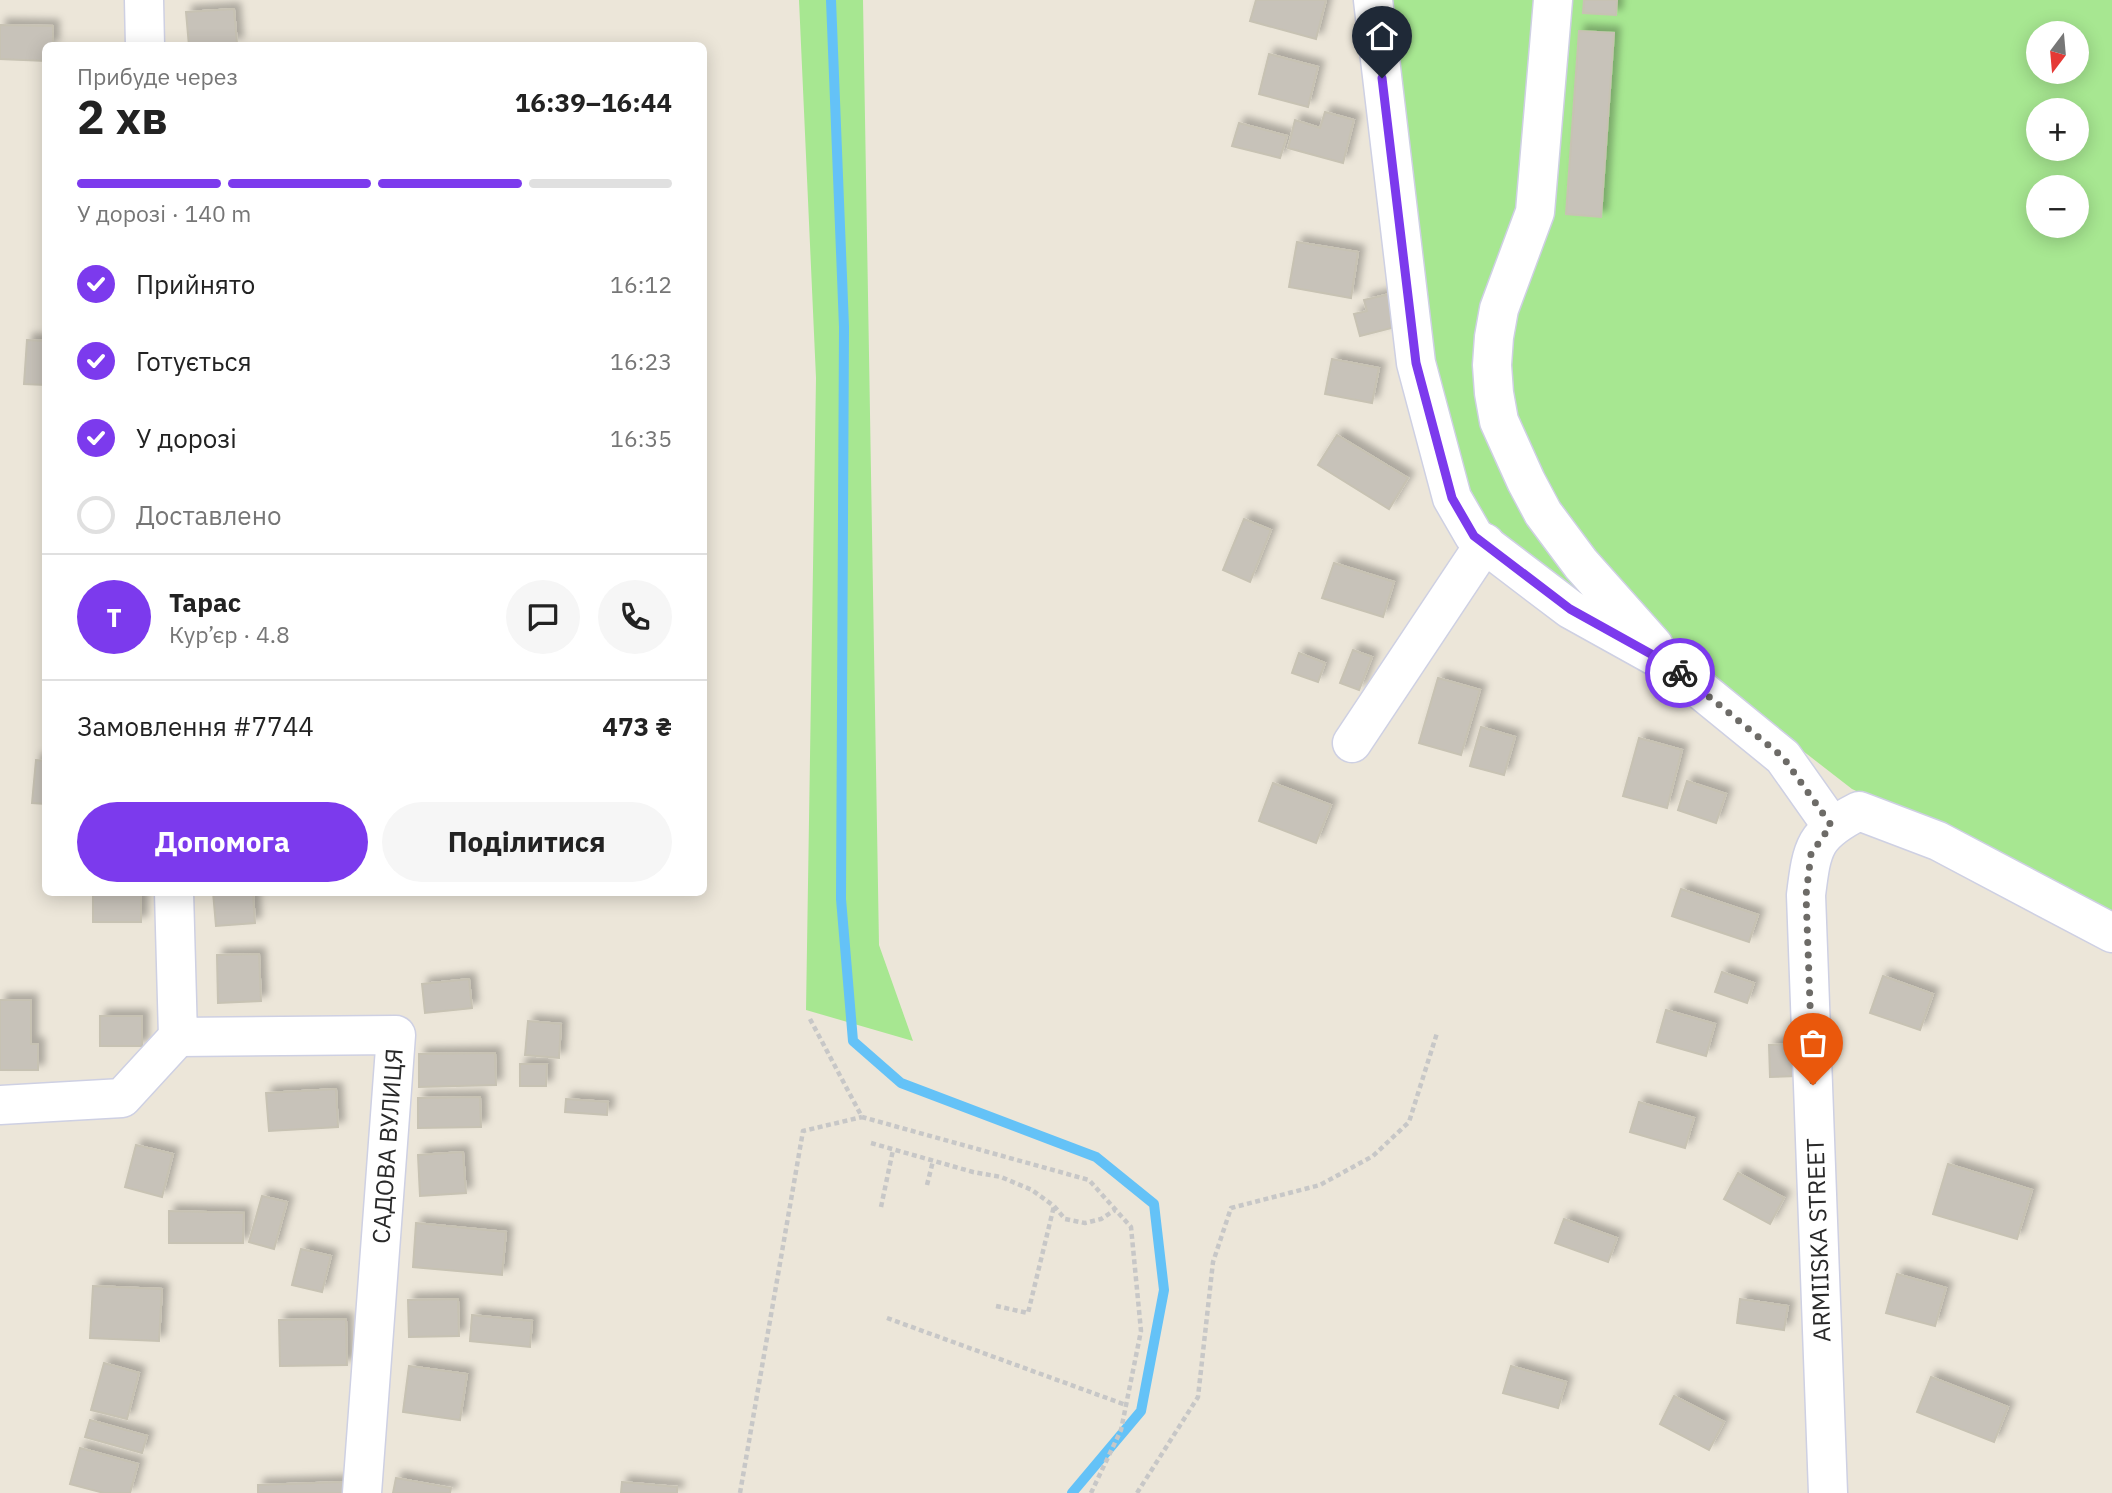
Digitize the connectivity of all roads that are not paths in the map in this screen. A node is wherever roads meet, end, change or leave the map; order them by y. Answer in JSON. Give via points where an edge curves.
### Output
{"nodes":[{"id":1,"x":144,"y":0,"type":"edge"},
{"id":2,"x":1373,"y":0,"type":"edge"},
{"id":3,"x":1553,"y":0,"type":"edge"},
{"id":4,"x":145,"y":42,"type":"edge"},
{"id":5,"x":1485,"y":543,"type":"junction"},
{"id":6,"x":1669,"y":664,"type":"junction"},
{"id":7,"x":1352,"y":743,"type":"dead end"},
{"id":8,"x":1831,"y":825,"type":"junction"},
{"id":9,"x":174,"y":896,"type":"edge"},
{"id":10,"x":2112,"y":933,"type":"edge"},
{"id":11,"x":178,"y":1037,"type":"junction"},
{"id":12,"x":0,"y":1105,"type":"edge"},
{"id":13,"x":362,"y":1493,"type":"edge"},
{"id":14,"x":1828,"y":1493,"type":"edge"}],
"edges":[{"from":1,"to":4,"type":"street"},
{"from":2,"to":5,"type":"street","via":[[1416,363],[1452,498],[1474,536]]},
{"from":3,"to":6,"type":"street","via":[[1535,212],[1499,309],[1492,365],[1494,393],[1499,421],[1543,513]]},
{"from":5,"to":6,"type":"street","via":[[1570,609]]},
{"from":5,"to":7,"type":"street"},
{"from":6,"to":8,"type":"street","via":[[1783,757]]},
{"from":8,"to":10,"type":"street","via":[[1859,811],[1938,841]]},
{"from":8,"to":14,"type":"street","name":"ARMIISKA STREET","via":[[1811,854],[1806,895]]},
{"from":9,"to":11,"type":"street"},
{"from":11,"to":12,"type":"street","via":[[122,1098]]},
{"from":11,"to":13,"type":"street","name":"САДОВА ВУЛИЦЯ","via":[[396,1035]]}]}
